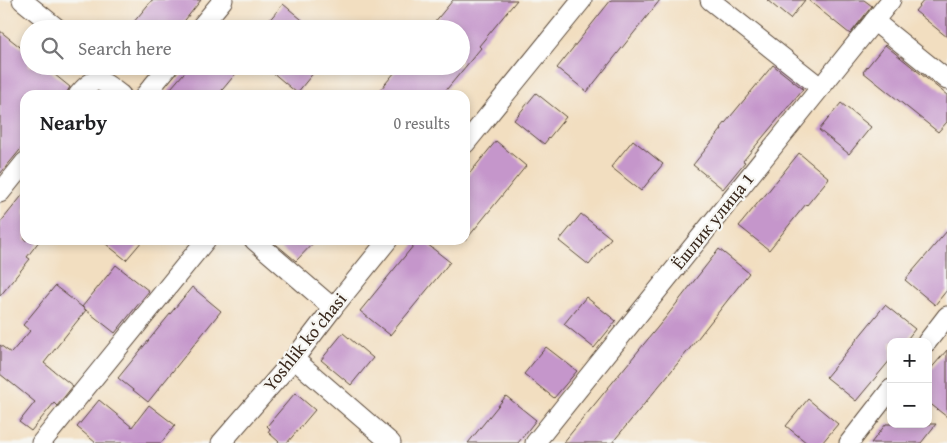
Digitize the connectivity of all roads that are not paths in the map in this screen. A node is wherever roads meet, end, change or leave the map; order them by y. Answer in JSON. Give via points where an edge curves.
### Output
{"nodes":[{"id":1,"x":22,"y":0,"type":"edge"},
{"id":2,"x":223,"y":0,"type":"edge"},
{"id":3,"x":582,"y":0,"type":"edge"},
{"id":4,"x":710,"y":0,"type":"edge"},
{"id":5,"x":891,"y":0,"type":"edge"},
{"id":6,"x":47,"y":20,"type":"edge"},
{"id":7,"x":207,"y":20,"type":"edge"},
{"id":8,"x":874,"y":21,"type":"junction"},
{"id":9,"x":162,"y":75,"type":"edge"},
{"id":10,"x":947,"y":80,"type":"edge"},
{"id":11,"x":820,"y":87,"type":"junction"},
{"id":12,"x":82,"y":90,"type":"edge"},
{"id":13,"x":115,"y":90,"type":"edge"},
{"id":14,"x":149,"y":90,"type":"edge"},
{"id":15,"x":470,"y":138,"type":"edge"},
{"id":16,"x":20,"y":168,"type":"edge"},
{"id":17,"x":0,"y":193,"type":"edge"},
{"id":18,"x":202,"y":245,"type":"edge"},
{"id":19,"x":260,"y":245,"type":"edge"},
{"id":20,"x":384,"y":245,"type":"edge"},
{"id":21,"x":333,"y":308,"type":"junction"},
{"id":22,"x":947,"y":316,"type":"edge"},
{"id":23,"x":930,"y":338,"type":"edge"},
{"id":24,"x":294,"y":359,"type":"junction"},
{"id":25,"x":887,"y":394,"type":"edge"},
{"id":26,"x":41,"y":443,"type":"edge"},
{"id":27,"x":221,"y":443,"type":"edge"},
{"id":28,"x":391,"y":443,"type":"edge"},
{"id":29,"x":535,"y":443,"type":"edge"},
{"id":30,"x":848,"y":443,"type":"edge"}],
"edges":[{"from":1,"to":6,"type":"street"},
{"from":2,"to":7,"type":"street"},
{"from":3,"to":15,"type":"street"},
{"from":4,"to":11,"type":"street"},
{"from":5,"to":8,"type":"street","name":"Ёшлик улица 1"},
{"from":8,"to":10,"type":"street"},
{"from":8,"to":11,"type":"street","name":"Ёшлик улица 1"},
{"from":9,"to":14,"type":"street"},
{"from":11,"to":29,"type":"street","name":"Ёшлик улица 1"},
{"from":12,"to":13,"type":"street","via":[[98,80]]},
{"from":16,"to":17,"type":"street"},
{"from":18,"to":26,"type":"street"},
{"from":19,"to":21,"type":"street"},
{"from":20,"to":21,"type":"street","name":"Yoshlik koʻchasi"},
{"from":21,"to":24,"type":"street","name":"Yoshlik koʻchasi"},
{"from":22,"to":23,"type":"street"},
{"from":24,"to":27,"type":"street","name":"Yoshlik koʻchasi"},
{"from":24,"to":28,"type":"street"},
{"from":25,"to":30,"type":"street"}]}
